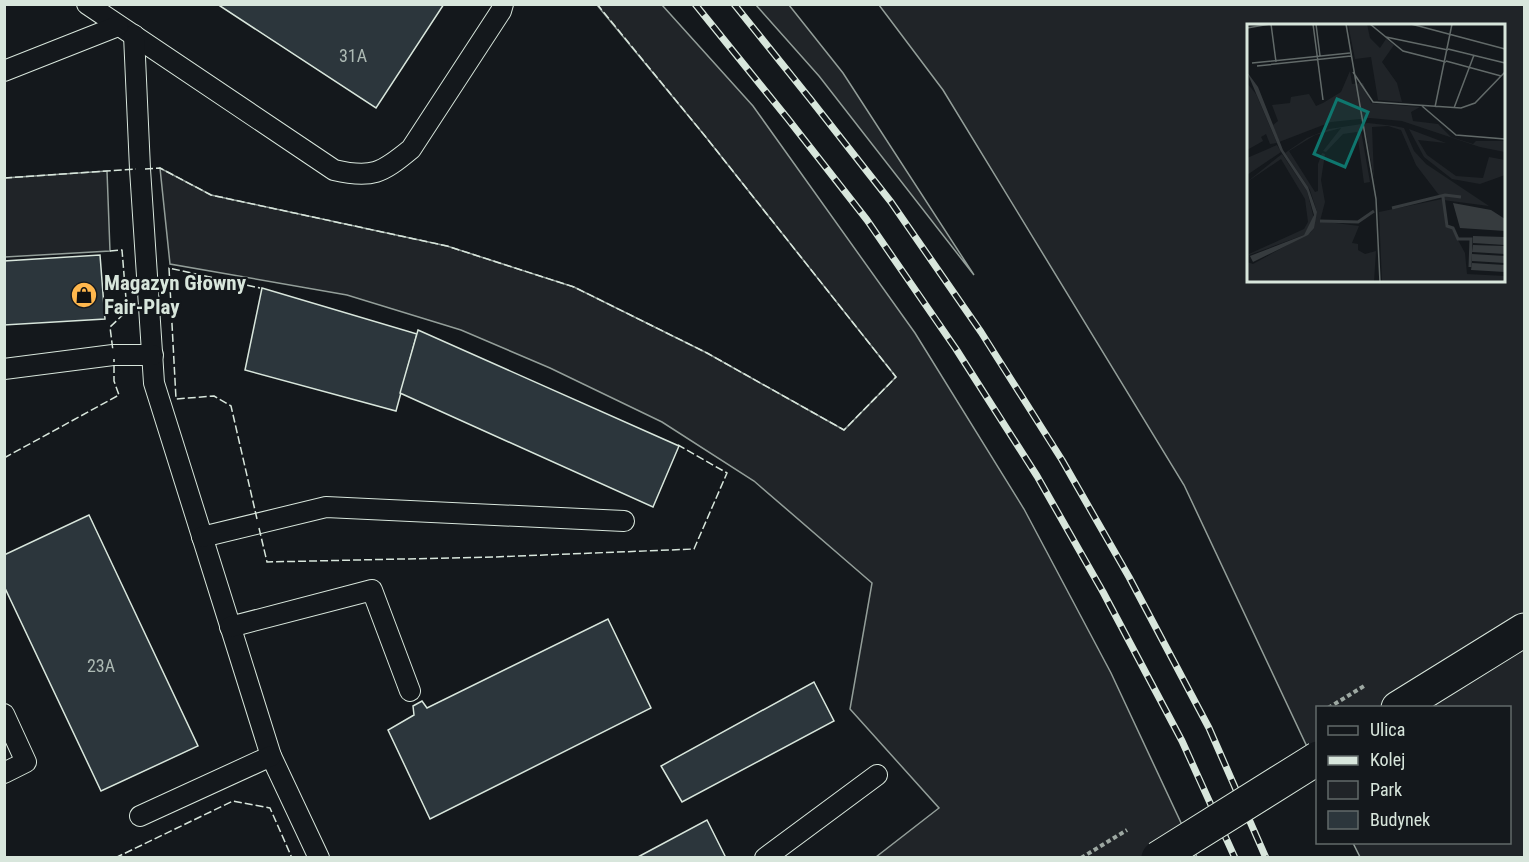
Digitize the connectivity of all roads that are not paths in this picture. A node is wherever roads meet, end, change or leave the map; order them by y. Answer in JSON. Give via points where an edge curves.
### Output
{"nodes":[{"id":1,"x":87,"y":4,"type":"edge"},
{"id":2,"x":503,"y":4,"type":"edge"},
{"id":3,"x":126,"y":31,"type":"junction"},
{"id":4,"x":4,"y":71,"type":"edge"},
{"id":5,"x":153,"y":355,"type":"junction"},
{"id":6,"x":4,"y":369,"type":"edge"},
{"id":7,"x":624,"y":521,"type":"dead end"},
{"id":8,"x":202,"y":537,"type":"junction"},
{"id":9,"x":230,"y":627,"type":"junction"},
{"id":10,"x":1524,"y":630,"type":"edge"},
{"id":11,"x":410,"y":691,"type":"dead end"},
{"id":12,"x":1401,"y":706,"type":"edge"},
{"id":13,"x":4,"y":714,"type":"edge"},
{"id":14,"x":271,"y":756,"type":"junction"},
{"id":15,"x":1316,"y":759,"type":"edge"},
{"id":16,"x":4,"y":773,"type":"edge"},
{"id":17,"x":877,"y":775,"type":"dead end"},
{"id":18,"x":140,"y":816,"type":"dead end"},
{"id":19,"x":319,"y":858,"type":"edge"},
{"id":20,"x":765,"y":858,"type":"edge"},
{"id":21,"x":1158,"y":858,"type":"edge"}],
"edges":[{"from":1,"to":3,"type":"lane"},
{"from":2,"to":3,"type":"lane","via":[[411,149],[376,173],[354,175],[334,170]]},
{"from":3,"to":4,"type":"lane"},
{"from":3,"to":5,"type":"lane"},
{"from":5,"to":6,"type":"lane","via":[[113,355]]},
{"from":5,"to":8,"type":"lane","via":[[154,382]]},
{"from":7,"to":8,"type":"lane","via":[[326,507]]},
{"from":8,"to":9,"type":"lane"},
{"from":9,"to":11,"type":"lane","via":[[372,590]]},
{"from":9,"to":14,"type":"lane"},
{"from":10,"to":12,"type":"street"},
{"from":13,"to":16,"type":"lane","via":[[26,762]]},
{"from":14,"to":18,"type":"lane"},
{"from":14,"to":19,"type":"lane"},
{"from":15,"to":21,"type":"street","bridge":true},
{"from":17,"to":20,"type":"lane"}]}
